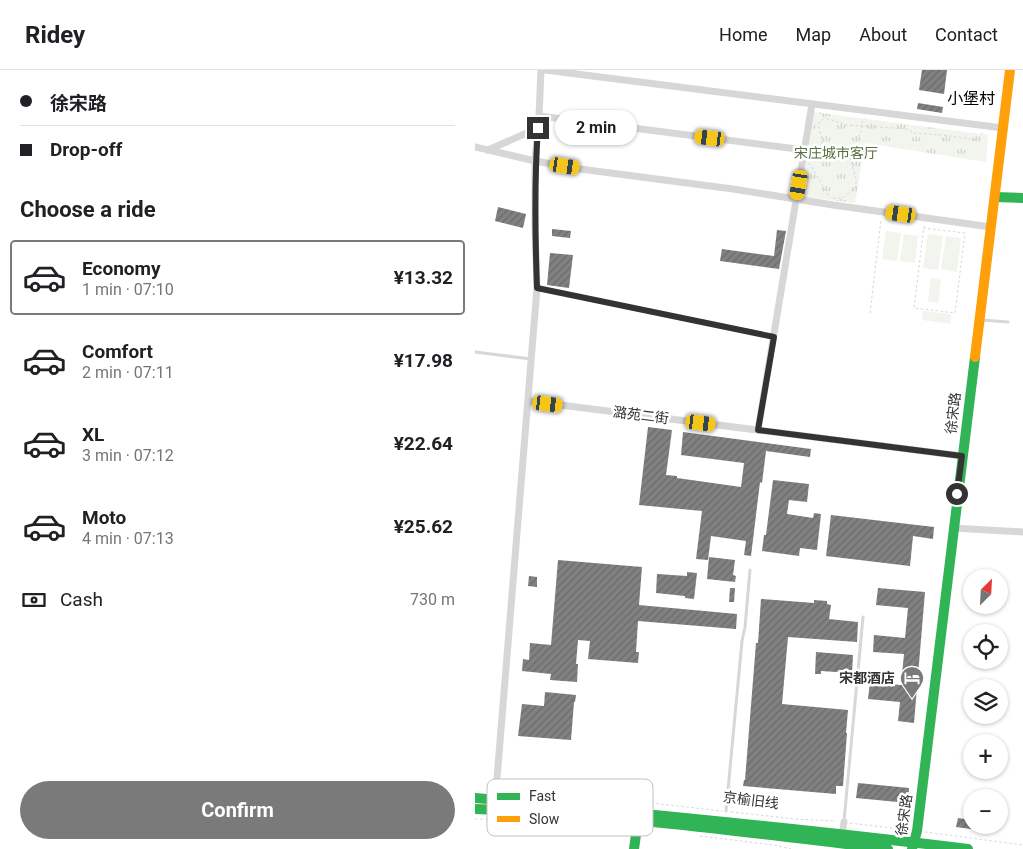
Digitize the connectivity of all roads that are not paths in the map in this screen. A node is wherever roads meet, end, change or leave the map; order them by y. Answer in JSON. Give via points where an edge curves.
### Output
{"nodes":[{"id":1,"x":543,"y":70,"type":"edge"},
{"id":2,"x":1010,"y":70,"type":"edge"},
{"id":3,"x":812,"y":104,"type":"junction"},
{"id":4,"x":539,"y":116,"type":"junction"},
{"id":5,"x":538,"y":128,"type":"junction"},
{"id":6,"x":1003,"y":128,"type":"junction"},
{"id":7,"x":475,"y":147,"type":"edge"},
{"id":8,"x":488,"y":150,"type":"junction"},
{"id":9,"x":804,"y":154,"type":"junction"},
{"id":10,"x":535,"y":161,"type":"junction"},
{"id":11,"x":995,"y":197,"type":"junction"},
{"id":12,"x":1023,"y":198,"type":"edge"},
{"id":13,"x":796,"y":199,"type":"junction"},
{"id":14,"x":991,"y":227,"type":"junction"},
{"id":15,"x":537,"y":288,"type":"junction"},
{"id":16,"x":979,"y":319,"type":"junction"},
{"id":17,"x":1009,"y":322,"type":"dead end"},
{"id":18,"x":774,"y":337,"type":"junction"},
{"id":19,"x":475,"y":352,"type":"edge"},
{"id":20,"x":532,"y":359,"type":"junction"},
{"id":21,"x":529,"y":401,"type":"junction"},
{"id":22,"x":758,"y":430,"type":"junction"},
{"id":23,"x":962,"y":456,"type":"junction"},
{"id":24,"x":953,"y":528,"type":"junction"},
{"id":25,"x":1023,"y":532,"type":"edge"},
{"id":26,"x":750,"y":570,"type":"dead end"},
{"id":27,"x":863,"y":617,"type":"dead end"},
{"id":28,"x":497,"y":779,"type":"edge"},
{"id":29,"x":487,"y":804,"type":"edge"},
{"id":30,"x":475,"y":809,"type":"edge"},
{"id":31,"x":726,"y":811,"type":"road end"},
{"id":32,"x":653,"y":815,"type":"edge"},
{"id":33,"x":653,"y":822,"type":"edge"},
{"id":34,"x":844,"y":822,"type":"joint"},
{"id":35,"x":842,"y":834,"type":"junction"},
{"id":36,"x":636,"y":836,"type":"edge"},
{"id":37,"x":913,"y":846,"type":"edge"},
{"id":38,"x":634,"y":849,"type":"edge"},
{"id":39,"x":887,"y":849,"type":"edge"},
{"id":40,"x":968,"y":849,"type":"edge"}],
"edges":[{"from":1,"to":3,"type":"street"},
{"from":1,"to":4,"type":"street"},
{"from":2,"to":6,"type":"main road","name":"徐宋路"},
{"from":3,"to":6,"type":"street"},
{"from":3,"to":9,"type":"street"},
{"from":4,"to":5,"type":"street"},
{"from":4,"to":9,"type":"street"},
{"from":5,"to":8,"type":"street"},
{"from":5,"to":10,"type":"street"},
{"from":6,"to":11,"type":"main road","name":"徐宋路"},
{"from":7,"to":8,"type":"street"},
{"from":8,"to":10,"type":"street"},
{"from":9,"to":13,"type":"street"},
{"from":10,"to":13,"type":"street"},
{"from":10,"to":15,"type":"street"},
{"from":11,"to":12,"type":"main road"},
{"from":11,"to":14,"type":"main road","name":"徐宋路"},
{"from":13,"to":14,"type":"street"},
{"from":13,"to":18,"type":"street"},
{"from":14,"to":16,"type":"main road","name":"徐宋路"},
{"from":15,"to":18,"type":"lane"},
{"from":15,"to":20,"type":"street"},
{"from":16,"to":17,"type":"lane"},
{"from":16,"to":23,"type":"main road","name":"徐宋路"},
{"from":18,"to":22,"type":"street"},
{"from":19,"to":20,"type":"lane"},
{"from":20,"to":21,"type":"street"},
{"from":21,"to":22,"type":"street","name":"潞苑二街"},
{"from":21,"to":28,"type":"street"},
{"from":22,"to":23,"type":"street","name":"潞苑二街"},
{"from":23,"to":24,"type":"main road","name":"徐宋路"},
{"from":24,"to":25,"type":"street"},
{"from":24,"to":37,"type":"main road","name":"徐宋路"},
{"from":26,"to":31,"type":"lane"},
{"from":27,"to":34,"type":"lane"},
{"from":29,"to":30,"type":"main road","name":"京榆旧线"},
{"from":32,"to":35,"type":"main road","name":"京榆旧线"},
{"from":33,"to":39,"type":"main road","name":"京榆旧线"},
{"from":34,"to":35,"type":"street"},
{"from":35,"to":37,"type":"main road","name":"京榆旧线"},
{"from":36,"to":38,"type":"main road"},
{"from":37,"to":40,"type":"main road","name":"京榆旧线"}]}
